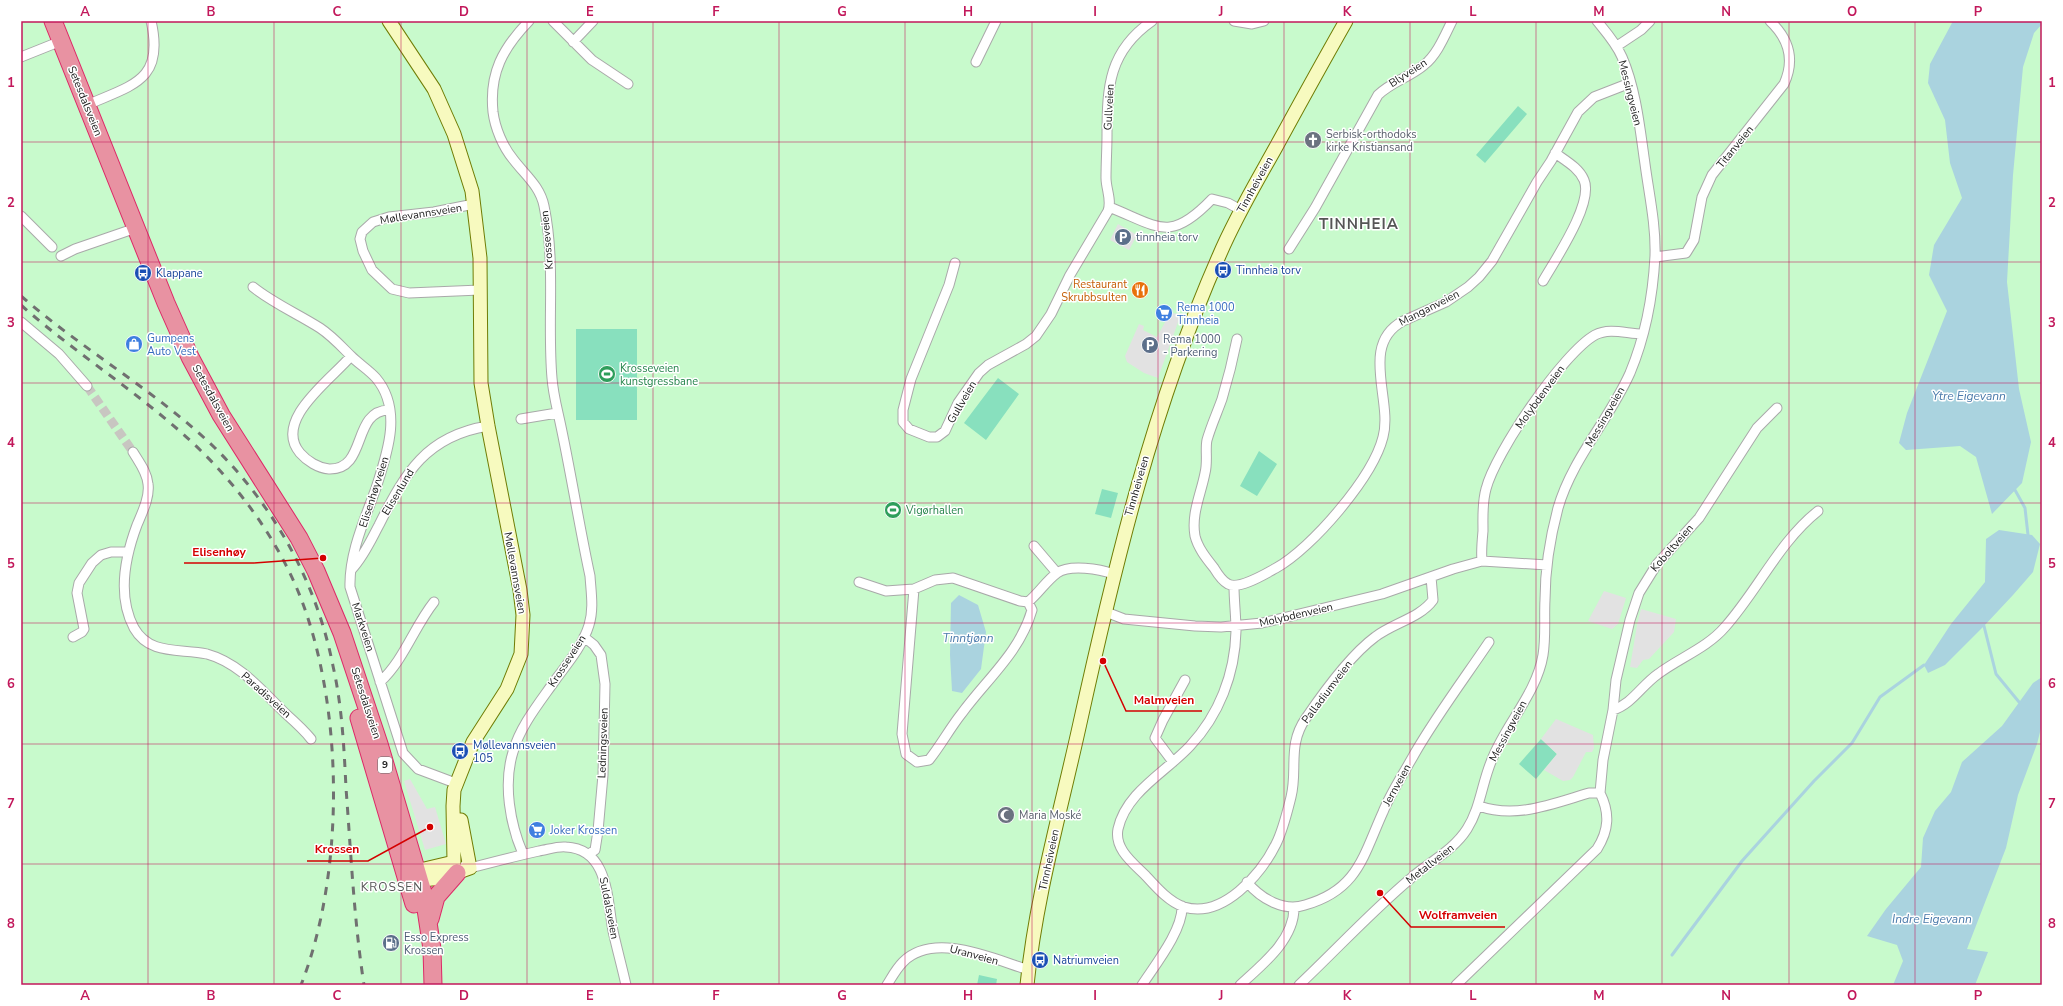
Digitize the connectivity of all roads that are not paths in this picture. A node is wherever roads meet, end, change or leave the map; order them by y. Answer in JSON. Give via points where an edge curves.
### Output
{"nodes":[{"id":1,"x":52,"y":21,"type":"edge"},
{"id":2,"x":151,"y":21,"type":"edge"},
{"id":3,"x":389,"y":21,"type":"edge"},
{"id":4,"x":529,"y":21,"type":"edge"},
{"id":5,"x":553,"y":21,"type":"edge"},
{"id":6,"x":593,"y":21,"type":"edge"},
{"id":7,"x":996,"y":21,"type":"edge"},
{"id":8,"x":1152,"y":21,"type":"edge"},
{"id":9,"x":1234,"y":21,"type":"edge"},
{"id":10,"x":1264,"y":21,"type":"edge"},
{"id":11,"x":1346,"y":21,"type":"edge"},
{"id":12,"x":1452,"y":21,"type":"edge"},
{"id":13,"x":1597,"y":21,"type":"edge"},
{"id":14,"x":1650,"y":21,"type":"edge"},
{"id":15,"x":1770,"y":21,"type":"edge"},
{"id":16,"x":61,"y":41,"type":"junction"},
{"id":17,"x":573,"y":42,"type":"junction"},
{"id":18,"x":1616,"y":46,"type":"junction"},
{"id":19,"x":21,"y":57,"type":"edge"},
{"id":20,"x":976,"y":62,"type":"dead end"},
{"id":21,"x":1630,"y":83,"type":"junction"},
{"id":22,"x":628,"y":84,"type":"dead end"},
{"id":23,"x":87,"y":105,"type":"junction"},
{"id":24,"x":1555,"y":154,"type":"junction"},
{"id":25,"x":474,"y":204,"type":"junction"},
{"id":26,"x":1109,"y":207,"type":"junction"},
{"id":27,"x":1240,"y":210,"type":"junction"},
{"id":28,"x":21,"y":216,"type":"edge"},
{"id":29,"x":136,"y":228,"type":"junction"},
{"id":30,"x":52,"y":247,"type":"dead end"},
{"id":31,"x":1289,"y":248,"type":"dead end"},
{"id":32,"x":61,"y":256,"type":"dead end"},
{"id":33,"x":1655,"y":257,"type":"junction"},
{"id":34,"x":955,"y":264,"type":"dead end"},
{"id":35,"x":1543,"y":281,"type":"dead end"},
{"id":36,"x":253,"y":287,"type":"dead end"},
{"id":37,"x":480,"y":290,"type":"junction"},
{"id":38,"x":21,"y":322,"type":"edge"},
{"id":39,"x":1643,"y":334,"type":"junction"},
{"id":40,"x":1237,"y":339,"type":"dead end"},
{"id":41,"x":351,"y":356,"type":"junction"},
{"id":42,"x":87,"y":386,"type":"tunnel mouth"},
{"id":43,"x":1777,"y":408,"type":"dead end"},
{"id":44,"x":389,"y":410,"type":"junction"},
{"id":45,"x":557,"y":412,"type":"junction"},
{"id":46,"x":521,"y":419,"type":"dead end"},
{"id":47,"x":488,"y":426,"type":"junction"},
{"id":48,"x":133,"y":452,"type":"tunnel mouth"},
{"id":49,"x":1818,"y":511,"type":"dead end"},
{"id":50,"x":1034,"y":546,"type":"dead end"},
{"id":51,"x":128,"y":552,"type":"junction"},
{"id":52,"x":1482,"y":561,"type":"junction"},
{"id":53,"x":1547,"y":565,"type":"junction"},
{"id":54,"x":350,"y":572,"type":"junction"},
{"id":55,"x":1057,"y":573,"type":"junction"},
{"id":56,"x":1113,"y":574,"type":"junction"},
{"id":57,"x":1431,"y":577,"type":"junction"},
{"id":58,"x":859,"y":582,"type":"dead end"},
{"id":59,"x":1234,"y":586,"type":"junction"},
{"id":60,"x":914,"y":589,"type":"junction"},
{"id":61,"x":434,"y":602,"type":"dead end"},
{"id":62,"x":1028,"y":602,"type":"junction"},
{"id":63,"x":1106,"y":612,"type":"junction"},
{"id":64,"x":1236,"y":626,"type":"junction"},
{"id":65,"x":73,"y":637,"type":"dead end"},
{"id":66,"x":584,"y":637,"type":"junction"},
{"id":67,"x":1489,"y":642,"type":"dead end"},
{"id":68,"x":1185,"y":680,"type":"dead end"},
{"id":69,"x":380,"y":682,"type":"junction"},
{"id":70,"x":1613,"y":710,"type":"junction"},
{"id":71,"x":312,"y":739,"type":"dead end"},
{"id":72,"x":1173,"y":762,"type":"junction"},
{"id":73,"x":458,"y":784,"type":"junction"},
{"id":74,"x":1600,"y":793,"type":"junction"},
{"id":75,"x":1479,"y":806,"type":"junction"},
{"id":76,"x":589,"y":854,"type":"junction"},
{"id":77,"x":520,"y":855,"type":"junction"},
{"id":78,"x":460,"y":868,"type":"junction"},
{"id":79,"x":415,"y":878,"type":"junction"},
{"id":80,"x":1247,"y":882,"type":"junction"},
{"id":81,"x":1182,"y":906,"type":"junction"},
{"id":82,"x":1294,"y":908,"type":"junction"},
{"id":83,"x":429,"y":923,"type":"junction"},
{"id":84,"x":1029,"y":970,"type":"junction"},
{"id":85,"x":425,"y":985,"type":"edge"},
{"id":86,"x":433,"y":985,"type":"edge"},
{"id":87,"x":626,"y":985,"type":"edge"},
{"id":88,"x":887,"y":985,"type":"edge"},
{"id":89,"x":1027,"y":985,"type":"edge"},
{"id":90,"x":1142,"y":985,"type":"edge"},
{"id":91,"x":1240,"y":985,"type":"edge"},
{"id":92,"x":1299,"y":985,"type":"edge"},
{"id":93,"x":1456,"y":985,"type":"edge"}],
"edges":[{"from":1,"to":16,"type":"highway","name":"Setesdalsveien","number":"9"},
{"from":2,"to":23,"type":"street","via":[[155,49],[148,71],[142,79],[126,89]]},
{"from":3,"to":25,"type":"street","name":"Møllevannsveien","via":[[425,75],[448,119],[464,164]]},
{"from":4,"to":45,"type":"street","name":"Krosseveien","via":[[508,44],[499,64],[493,85],[493,113],[507,149],[535,184],[544,204],[550,245],[550,362]]},
{"from":5,"to":17,"type":"street"},
{"from":6,"to":17,"type":"street"},
{"from":7,"to":20,"type":"street"},
{"from":8,"to":26,"type":"street","name":"Gullveien","via":[[1124,49],[1113,70],[1108,90],[1106,181]]},
{"from":9,"to":10,"type":"street","via":[[1252,24]]},
{"from":11,"to":27,"type":"street","name":"Tinnheiveien"},
{"from":12,"to":31,"type":"street","name":"Blyveien","via":[[1425,65],[1385,88],[1378,95]]},
{"from":13,"to":18,"type":"street","name":"Messingveien"},
{"from":14,"to":18,"type":"street","via":[[1636,34]]},
{"from":15,"to":33,"type":"street","name":"Titanveien","via":[[1782,35],[1790,56],[1788,75],[1784,84],[1712,175],[1702,196],[1691,248],[1686,253]]},
{"from":16,"to":19,"type":"street"},
{"from":16,"to":23,"type":"highway","name":"Setesdalsveien","number":"9"},
{"from":17,"to":22,"type":"street","via":[[601,68]]},
{"from":18,"to":21,"type":"street","name":"Messingveien"},
{"from":21,"to":24,"type":"street","name":"Manganveien","via":[[1594,97],[1586,103],[1578,112]]},
{"from":21,"to":33,"type":"street","name":"Messingveien","via":[[1652,213]]},
{"from":23,"to":29,"type":"highway","name":"Setesdalsveien","number":"9"},
{"from":24,"to":35,"type":"street","via":[[1581,174],[1586,188],[1586,199],[1580,216]]},
{"from":24,"to":59,"type":"street","name":"Manganveien","via":[[1485,271],[1457,296],[1399,323],[1389,333],[1381,349],[1379,370],[1386,425],[1380,448],[1364,480],[1292,557],[1256,578]]},
{"from":25,"to":37,"type":"street","name":"Møllevannsveien","via":[[480,258]]},
{"from":25,"to":37,"type":"street","name":"Møllevannsveien","via":[[409,216],[389,217],[373,222],[362,232],[360,239],[364,255],[372,270],[392,289],[409,293]]},
{"from":26,"to":27,"type":"street","via":[[1161,228],[1183,223],[1212,199],[1228,203]]},
{"from":26,"to":34,"type":"street","name":"Gullveien","via":[[1051,314],[1036,336],[979,373],[961,398],[945,431],[937,437],[930,437],[909,429],[903,422],[903,410],[911,378]]},
{"from":27,"to":56,"type":"street","name":"Tinnheiveien","via":[[1212,272],[1167,390]]},
{"from":28,"to":30,"type":"street"},
{"from":29,"to":32,"type":"street"},
{"from":29,"to":79,"type":"highway","name":"Setesdalsveien","number":"9","via":[[202,382],[299,538],[316,570],[331,610],[368,749]]},
{"from":33,"to":39,"type":"street","name":"Messingveien","via":[[1650,305]]},
{"from":36,"to":41,"type":"street","name":"Elisenhøyveien","via":[[320,328]]},
{"from":37,"to":47,"type":"street","name":"Møllevannsveien","via":[[482,382]]},
{"from":38,"to":42,"type":"street","via":[[67,361]]},
{"from":39,"to":52,"type":"street","name":"Molybdenveien","via":[[1631,335],[1613,331],[1596,335],[1565,363],[1520,424],[1489,479],[1483,500]]},
{"from":39,"to":53,"type":"street","name":"Messingveien","via":[[1629,375],[1568,482],[1559,505]]},
{"from":40,"to":59,"type":"street","via":[[1222,398],[1207,442],[1207,463],[1194,517],[1195,536],[1203,554],[1225,582]]},
{"from":41,"to":44,"type":"street","name":"Elisenhøyveien","via":[[376,378],[386,396]]},
{"from":41,"to":44,"type":"street","via":[[299,413],[294,434],[298,450],[320,467],[328,469],[343,466],[358,448],[368,421],[376,413]]},
{"from":43,"to":70,"type":"street","name":"Koboltveien","via":[[1757,428],[1699,518],[1647,578],[1634,606],[1621,654]]},
{"from":44,"to":54,"type":"street","name":"Elisenhøyveien","via":[[392,424],[389,446]]},
{"from":45,"to":46,"type":"street"},
{"from":45,"to":66,"type":"street","name":"Krosseveien","via":[[590,576],[591,614]]},
{"from":47,"to":54,"type":"street","name":"Elisenlund","via":[[453,436],[428,451],[415,464],[394,496],[366,551]]},
{"from":47,"to":73,"type":"street","name":"Møllevannsveien","via":[[520,590],[523,640],[512,679],[473,742]]},
{"from":48,"to":51,"type":"street","name":"Paradisveien","via":[[145,472],[149,486]]},
{"from":49,"to":70,"type":"street","via":[[1793,534],[1724,629],[1701,647],[1657,674],[1628,702]]},
{"from":50,"to":55,"type":"street"},
{"from":51,"to":65,"type":"street","via":[[101,555],[92,563],[78,588],[84,629]]},
{"from":51,"to":71,"type":"street","name":"Paradisveien","via":[[125,596],[130,618],[139,636],[155,647],[207,654],[229,664],[261,688]]},
{"from":52,"to":53,"type":"street","name":"Molybdenveien"},
{"from":52,"to":57,"type":"street","name":"Molybdenveien"},
{"from":53,"to":75,"type":"street","name":"Messingveien","via":[[1544,650],[1541,665],[1533,685],[1494,755],[1485,778]]},
{"from":54,"to":69,"type":"street","name":"Markveien","via":[[352,593]]},
{"from":55,"to":56,"type":"street","via":[[1077,568]]},
{"from":55,"to":62,"type":"street"},
{"from":56,"to":63,"type":"street","name":"Tinnheiveien"},
{"from":57,"to":64,"type":"street","name":"Molybdenveien","via":[[1372,597],[1279,620]]},
{"from":57,"to":80,"type":"street","name":"Palladiumveien","via":[[1433,600],[1428,607],[1390,627],[1365,645],[1305,718],[1295,739],[1292,794],[1277,841],[1263,865]]},
{"from":58,"to":60,"type":"street","via":[[886,591]]},
{"from":59,"to":64,"type":"street"},
{"from":60,"to":62,"type":"street","via":[[935,580],[953,578]]},
{"from":60,"to":62,"type":"street","via":[[902,734],[906,754],[917,762],[929,760],[962,712],[1008,659],[1029,620],[1032,610]]},
{"from":61,"to":69,"type":"street","via":[[399,660]]},
{"from":63,"to":64,"type":"street","name":"Molybdenveien","via":[[1124,619],[1150,622]]},
{"from":63,"to":84,"type":"street","name":"Tinnheiveien","via":[[1045,873],[1034,926]]},
{"from":64,"to":72,"type":"street","via":[[1232,663],[1224,694],[1198,737]]},
{"from":66,"to":76,"type":"street","name":"Ledningsveien","via":[[601,655],[606,684],[598,831],[595,850]]},
{"from":66,"to":77,"type":"street","name":"Krosseveien","via":[[527,723],[512,753],[509,792]]},
{"from":67,"to":82,"type":"street","name":"Jernveien","via":[[1386,803],[1367,854],[1353,875],[1338,891],[1328,897]]},
{"from":68,"to":72,"type":"street","via":[[1156,738]]},
{"from":69,"to":73,"type":"street","name":"Markveien","via":[[406,759],[418,769]]},
{"from":70,"to":74,"type":"street","name":"Koboltveien","via":[[1605,746]]},
{"from":72,"to":81,"type":"street","via":[[1130,803],[1117,832],[1122,851],[1164,893]]},
{"from":73,"to":78,"type":"street","name":"Møllevannsveien","via":[[454,790],[453,800]]},
{"from":74,"to":75,"type":"street","via":[[1518,812],[1499,812]]},
{"from":74,"to":93,"type":"street","via":[[1608,824],[1597,849]]},
{"from":75,"to":92,"type":"street","name":"Metallveien","via":[[1468,829],[1452,848],[1424,867],[1392,895]]},
{"from":76,"to":77,"type":"street","via":[[562,846]]},
{"from":76,"to":87,"type":"street","name":"Suldalsveien","via":[[599,866],[604,878]]},
{"from":77,"to":78,"type":"street"},
{"from":78,"to":79,"type":"street"},
{"from":78,"to":83,"type":"highway","number":"9","via":[[436,897]]},
{"from":79,"to":83,"type":"highway","name":"Setesdalsveien","number":"9"},
{"from":79,"to":85,"type":"highway","name":"Setesdalsveien","number":"9"},
{"from":80,"to":81,"type":"street","name":"Palladiumveien","via":[[1226,901],[1216,906]]},
{"from":80,"to":82,"type":"street","name":"Jernveien","via":[[1264,898]]},
{"from":81,"to":90,"type":"street","via":[[1180,921],[1174,933]]},
{"from":82,"to":91,"type":"street","via":[[1293,921],[1283,941]]},
{"from":83,"to":86,"type":"highway","name":"Setesdalsveien","number":"9"},
{"from":84,"to":88,"type":"street","name":"Uranveien","via":[[960,950],[934,947],[904,961]]},
{"from":84,"to":89,"type":"street","name":"Tinnheiveien"}]}
